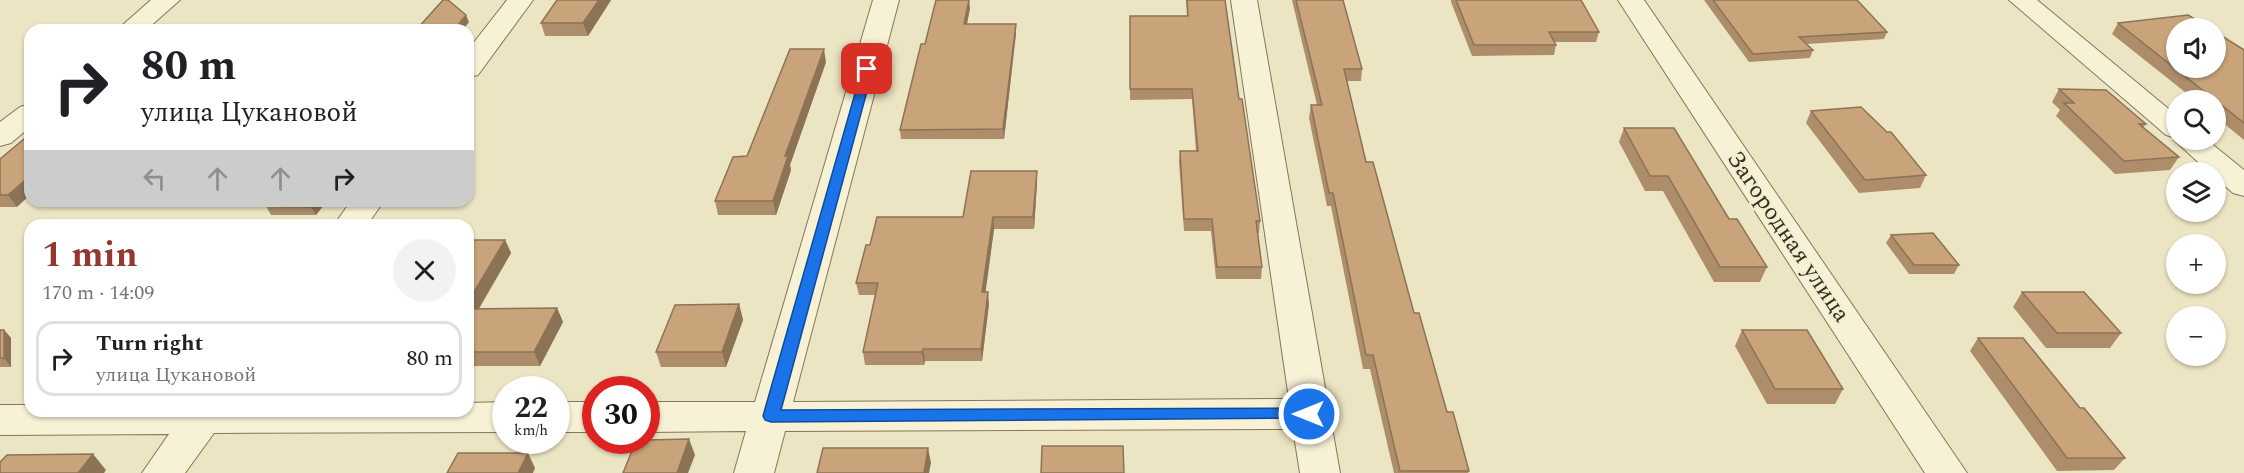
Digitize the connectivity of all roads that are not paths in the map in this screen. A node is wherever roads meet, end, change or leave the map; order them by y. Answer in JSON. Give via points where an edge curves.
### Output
{"nodes":[{"id":1,"x":167,"y":0,"type":"edge"},
{"id":2,"x":520,"y":0,"type":"edge"},
{"id":3,"x":886,"y":0,"type":"edge"},
{"id":4,"x":1244,"y":0,"type":"edge"},
{"id":5,"x":1631,"y":0,"type":"edge"},
{"id":6,"x":2022,"y":0,"type":"edge"},
{"id":7,"x":137,"y":24,"type":"edge"},
{"id":8,"x":474,"y":61,"type":"edge"},
{"id":9,"x":24,"y":118,"type":"edge"},
{"id":10,"x":2166,"y":121,"type":"edge"},
{"id":11,"x":0,"y":137,"type":"edge"},
{"id":12,"x":2201,"y":150,"type":"edge"},
{"id":13,"x":2244,"y":186,"type":"edge"},
{"id":14,"x":1309,"y":414,"type":"junction"},
{"id":15,"x":771,"y":416,"type":"junction"},
{"id":16,"x":124,"y":417,"type":"edge"},
{"id":17,"x":204,"y":417,"type":"edge"},
{"id":18,"x":474,"y":417,"type":"edge"},
{"id":19,"x":492,"y":417,"type":"edge"},
{"id":20,"x":660,"y":417,"type":"edge"},
{"id":21,"x":0,"y":420,"type":"edge"},
{"id":22,"x":162,"y":473,"type":"edge"},
{"id":23,"x":754,"y":473,"type":"edge"},
{"id":24,"x":1320,"y":473,"type":"edge"},
{"id":25,"x":1947,"y":473,"type":"edge"}],
"edges":[{"from":1,"to":7,"type":"street"},
{"from":2,"to":8,"type":"street"},
{"from":3,"to":15,"type":"street"},
{"from":4,"to":14,"type":"street"},
{"from":5,"to":25,"type":"street","name":"Загородная улица"},
{"from":6,"to":10,"type":"street"},
{"from":9,"to":11,"type":"street"},
{"from":12,"to":13,"type":"street"},
{"from":14,"to":15,"type":"street"},
{"from":14,"to":24,"type":"street"},
{"from":15,"to":20,"type":"street"},
{"from":15,"to":23,"type":"street"},
{"from":16,"to":21,"type":"street"},
{"from":17,"to":22,"type":"street"},
{"from":18,"to":19,"type":"street"}]}
